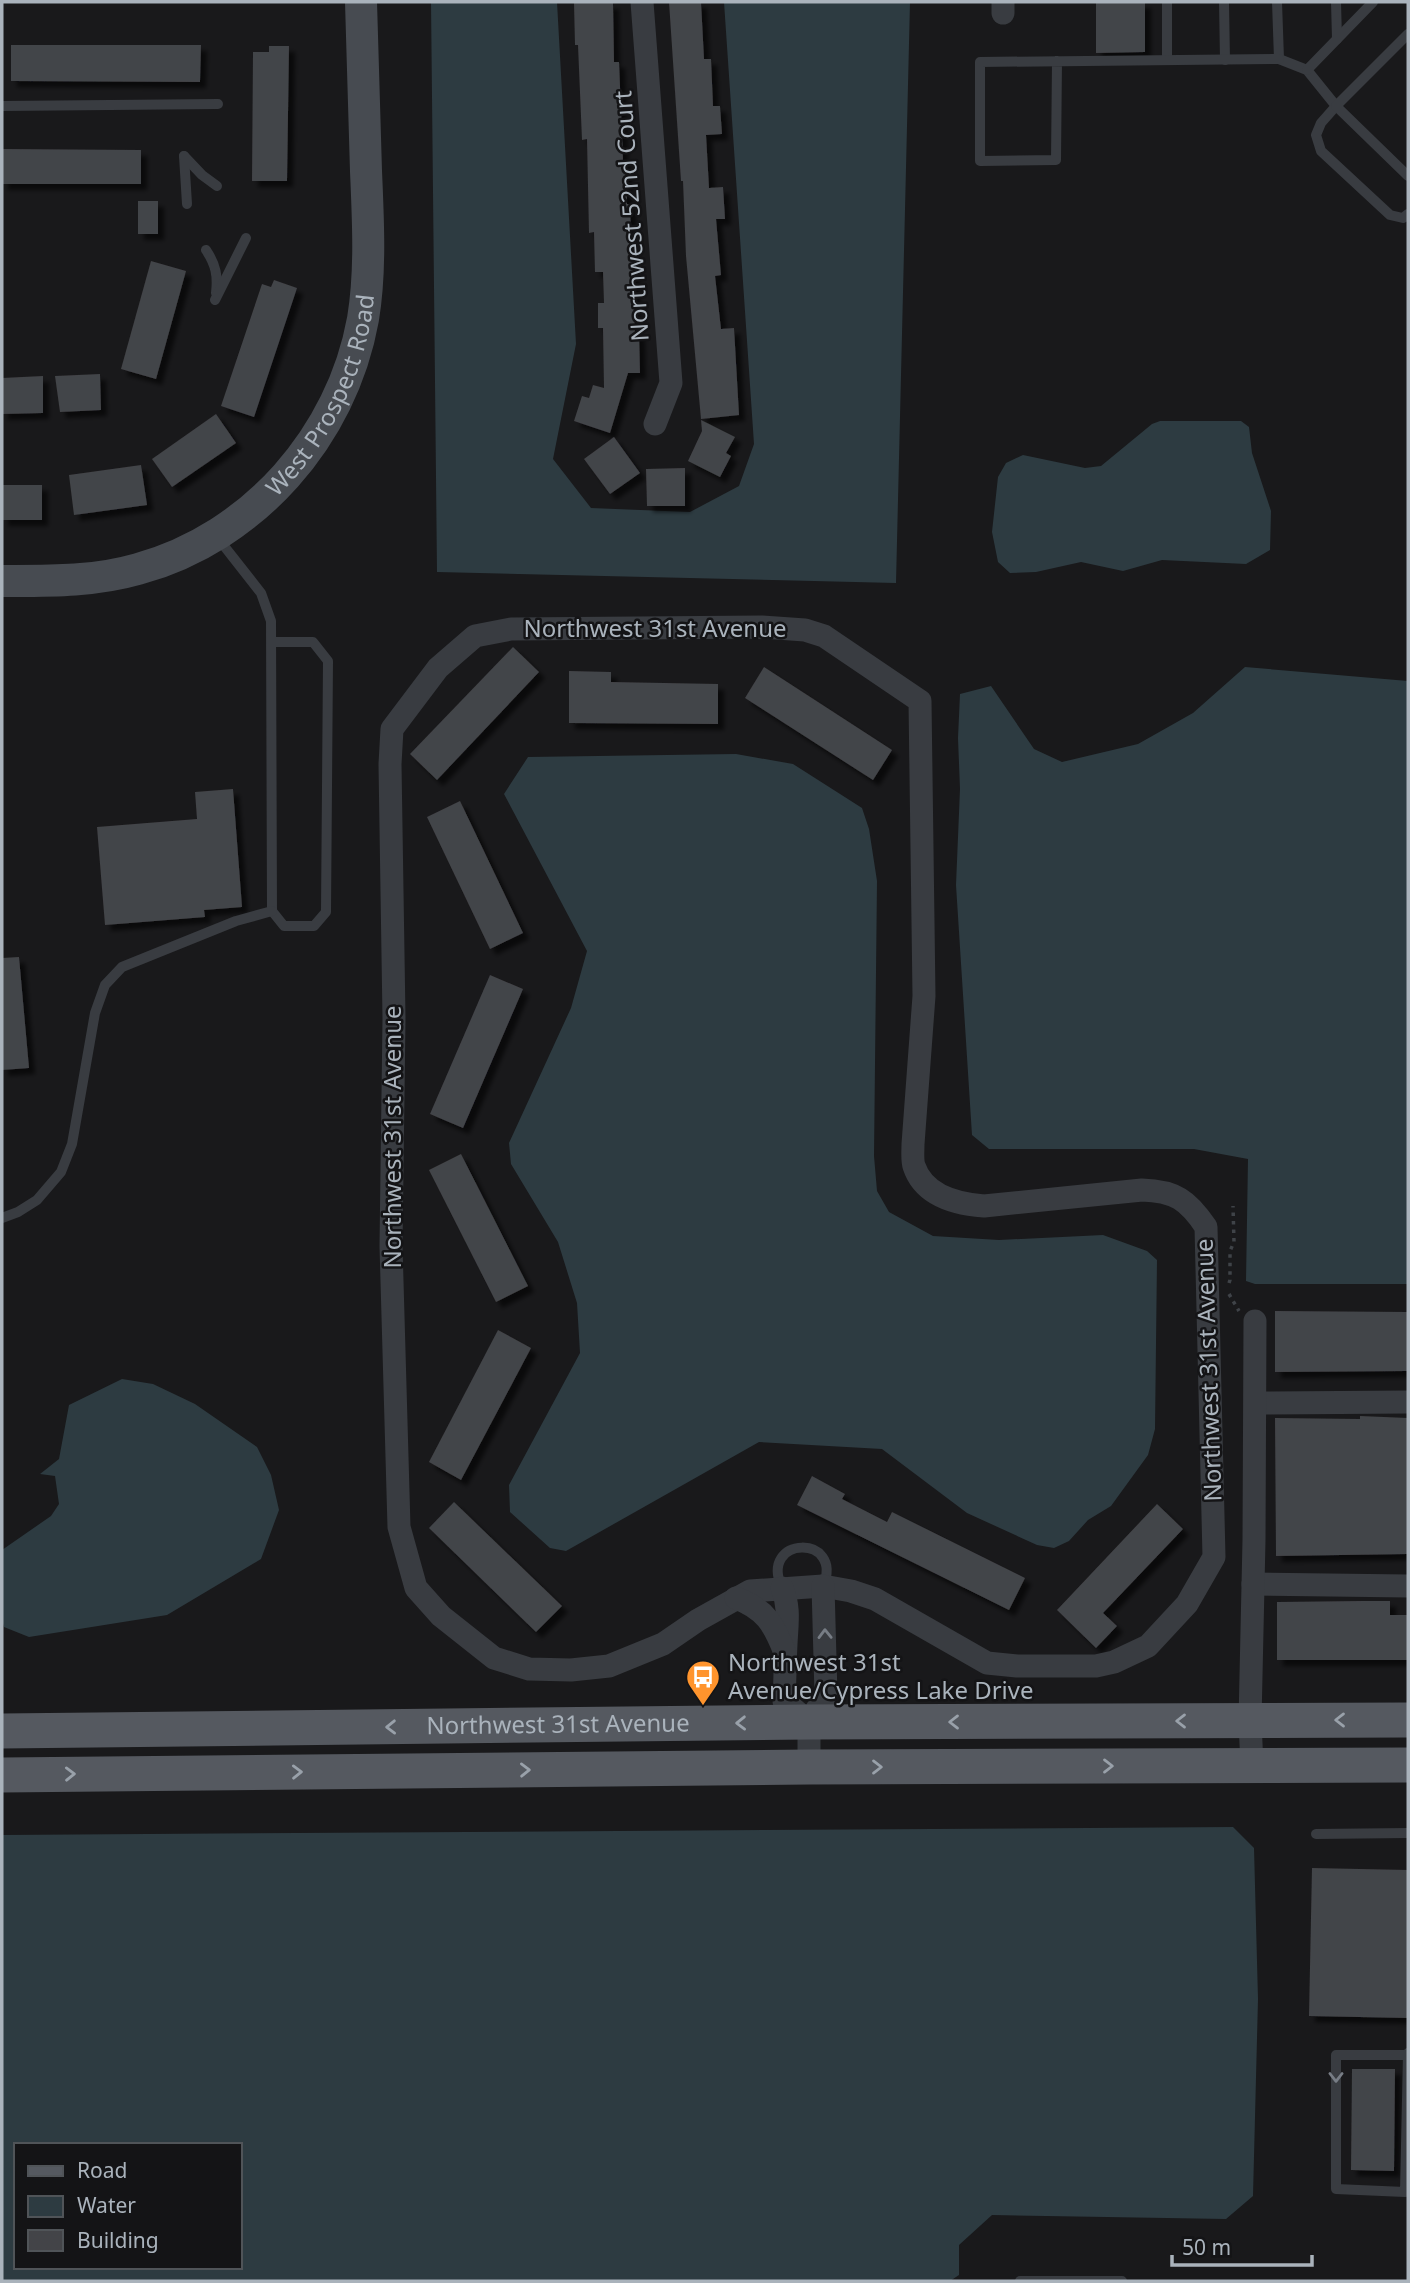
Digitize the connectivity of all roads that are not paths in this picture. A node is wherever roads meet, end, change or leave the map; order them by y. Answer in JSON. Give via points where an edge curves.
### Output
{"nodes":[{"id":1,"x":361,"y":2,"type":"edge"},
{"id":2,"x":642,"y":2,"type":"edge"},
{"id":3,"x":1167,"y":2,"type":"edge"},
{"id":4,"x":1224,"y":2,"type":"edge"},
{"id":5,"x":1277,"y":2,"type":"edge"},
{"id":6,"x":1336,"y":2,"type":"edge"},
{"id":7,"x":1373,"y":2,"type":"edge"},
{"id":8,"x":1408,"y":34,"type":"edge"},
{"id":9,"x":1337,"y":39,"type":"junction"},
{"id":10,"x":1279,"y":59,"type":"junction"},
{"id":11,"x":1167,"y":60,"type":"junction"},
{"id":12,"x":1225,"y":60,"type":"junction"},
{"id":13,"x":1057,"y":61,"type":"junction"},
{"id":14,"x":1307,"y":70,"type":"junction"},
{"id":15,"x":218,"y":104,"type":"dead end"},
{"id":16,"x":2,"y":106,"type":"edge"},
{"id":17,"x":1336,"y":106,"type":"junction"},
{"id":18,"x":1408,"y":176,"type":"edge"},
{"id":19,"x":218,"y":186,"type":"dead end"},
{"id":20,"x":187,"y":204,"type":"dead end"},
{"id":21,"x":1408,"y":214,"type":"edge"},
{"id":22,"x":246,"y":237,"type":"dead end"},
{"id":23,"x":206,"y":250,"type":"dead end"},
{"id":24,"x":655,"y":424,"type":"dead end"},
{"id":25,"x":216,"y":535,"type":"junction"},
{"id":26,"x":2,"y":581,"type":"edge"},
{"id":27,"x":272,"y":642,"type":"junction"},
{"id":28,"x":272,"y":911,"type":"junction"},
{"id":29,"x":2,"y":1218,"type":"edge"},
{"id":30,"x":1255,"y":1321,"type":"road end"},
{"id":31,"x":1256,"y":1402,"type":"junction"},
{"id":32,"x":1408,"y":1402,"type":"edge"},
{"id":33,"x":1253,"y":1584,"type":"junction"},
{"id":34,"x":823,"y":1586,"type":"junction"},
{"id":35,"x":1408,"y":1586,"type":"edge"},
{"id":36,"x":782,"y":1588,"type":"junction"},
{"id":37,"x":736,"y":1598,"type":"junction"},
{"id":38,"x":786,"y":1655,"type":"junction"},
{"id":39,"x":1408,"y":1720,"type":"edge"},
{"id":40,"x":1250,"y":1721,"type":"junction"},
{"id":41,"x":809,"y":1722,"type":"junction"},
{"id":42,"x":2,"y":1731,"type":"edge"},
{"id":43,"x":1408,"y":1765,"type":"edge"},
{"id":44,"x":1252,"y":1766,"type":"junction"},
{"id":45,"x":809,"y":1767,"type":"junction"},
{"id":46,"x":2,"y":1775,"type":"edge"},
{"id":47,"x":1316,"y":1833,"type":"dead end"},
{"id":48,"x":1408,"y":1833,"type":"edge"},
{"id":49,"x":1408,"y":2054,"type":"edge"},
{"id":50,"x":1020,"y":2281,"type":"edge"},
{"id":51,"x":1122,"y":2281,"type":"edge"}],
"edges":[{"from":1,"to":25,"type":"main road","name":"West Prospect Road","via":[[367,257],[359,338],[339,396],[310,447],[272,492]]},
{"from":2,"to":24,"type":"street","name":"Northwest 52nd Court","via":[[671,383]]},
{"from":3,"to":11,"type":"lane"},
{"from":4,"to":12,"type":"lane"},
{"from":5,"to":10,"type":"lane"},
{"from":6,"to":9,"type":"lane"},
{"from":7,"to":9,"type":"lane"},
{"from":8,"to":17,"type":"lane"},
{"from":9,"to":14,"type":"lane"},
{"from":10,"to":12,"type":"lane"},
{"from":10,"to":14,"type":"lane"},
{"from":11,"to":12,"type":"lane"},
{"from":11,"to":13,"type":"lane"},
{"from":13,"to":13,"type":"lane","via":[[981,62],[980,161],[1056,160]]},
{"from":14,"to":17,"type":"lane"},
{"from":15,"to":16,"type":"lane"},
{"from":17,"to":18,"type":"lane"},
{"from":17,"to":21,"type":"lane","via":[[1316,135],[1321,151],[1390,215],[1403,218]]},
{"from":19,"to":20,"type":"lane","via":[[184,156]]},
{"from":22,"to":23,"type":"lane","via":[[215,300],[217,271]]},
{"from":25,"to":26,"type":"main road","name":"West Prospect Road","via":[[167,559],[122,573],[74,580]]},
{"from":25,"to":27,"type":"lane","via":[[261,593],[271,621]]},
{"from":27,"to":28,"type":"lane"},
{"from":27,"to":28,"type":"lane","via":[[313,642],[328,661],[326,912],[314,926],[284,926]]},
{"from":28,"to":29,"type":"lane","via":[[122,967],[105,985],[95,1013],[72,1144],[61,1172],[37,1200]]},
{"from":30,"to":31,"type":"street"},
{"from":31,"to":32,"type":"street"},
{"from":31,"to":33,"type":"street"},
{"from":33,"to":35,"type":"street"},
{"from":33,"to":40,"type":"street"},
{"from":34,"to":36,"type":"street","name":"Northwest 31st Avenue"},
{"from":34,"to":36,"type":"lane","via":[[825,1560],[805,1546],[782,1556],[777,1572]]},
{"from":34,"to":37,"type":"street","name":"Northwest 31st Avenue","via":[[875,1599],[987,1663],[1096,1665],[1148,1646],[1187,1604],[1214,1557],[1206,1227],[1186,1202],[1163,1190],[984,1206],[959,1204],[937,1195],[914,1166],[924,996],[920,702],[824,636],[805,630],[511,629],[475,636],[438,668],[392,729],[391,1246],[399,1527],[416,1588],[441,1616],[494,1658],[529,1670],[609,1666],[663,1644]]},
{"from":41,"to":34,"type":"street","one_way":true,"via":[[826,1695]]},
{"from":36,"to":37,"type":"street","name":"Northwest 31st Avenue","via":[[750,1591]]},
{"from":36,"to":38,"type":"street","via":[[788,1602]]},
{"from":37,"to":38,"type":"street","via":[[764,1613]]},
{"from":38,"to":41,"type":"street","via":[[784,1701]]},
{"from":39,"to":40,"type":"main road","name":"Northwest 31st Avenue","one_way":true},
{"from":40,"to":41,"type":"main road","name":"Northwest 31st Avenue","one_way":true},
{"from":40,"to":44,"type":"street"},
{"from":41,"to":42,"type":"main road","name":"Northwest 31st Avenue","one_way":true},
{"from":41,"to":45,"type":"street"},
{"from":43,"to":44,"type":"main road","name":"Northwest 31st Avenue"},
{"from":45,"to":44,"type":"main road","name":"Northwest 31st Avenue","one_way":true},
{"from":46,"to":45,"type":"main road","name":"Northwest 31st Avenue","one_way":true},
{"from":47,"to":48,"type":"lane"},
{"from":49,"to":49,"type":"lane","one_way":true,"via":[[1336,2055],[1336,2189],[1405,2192]]},
{"from":50,"to":51,"type":"lane"}]}
